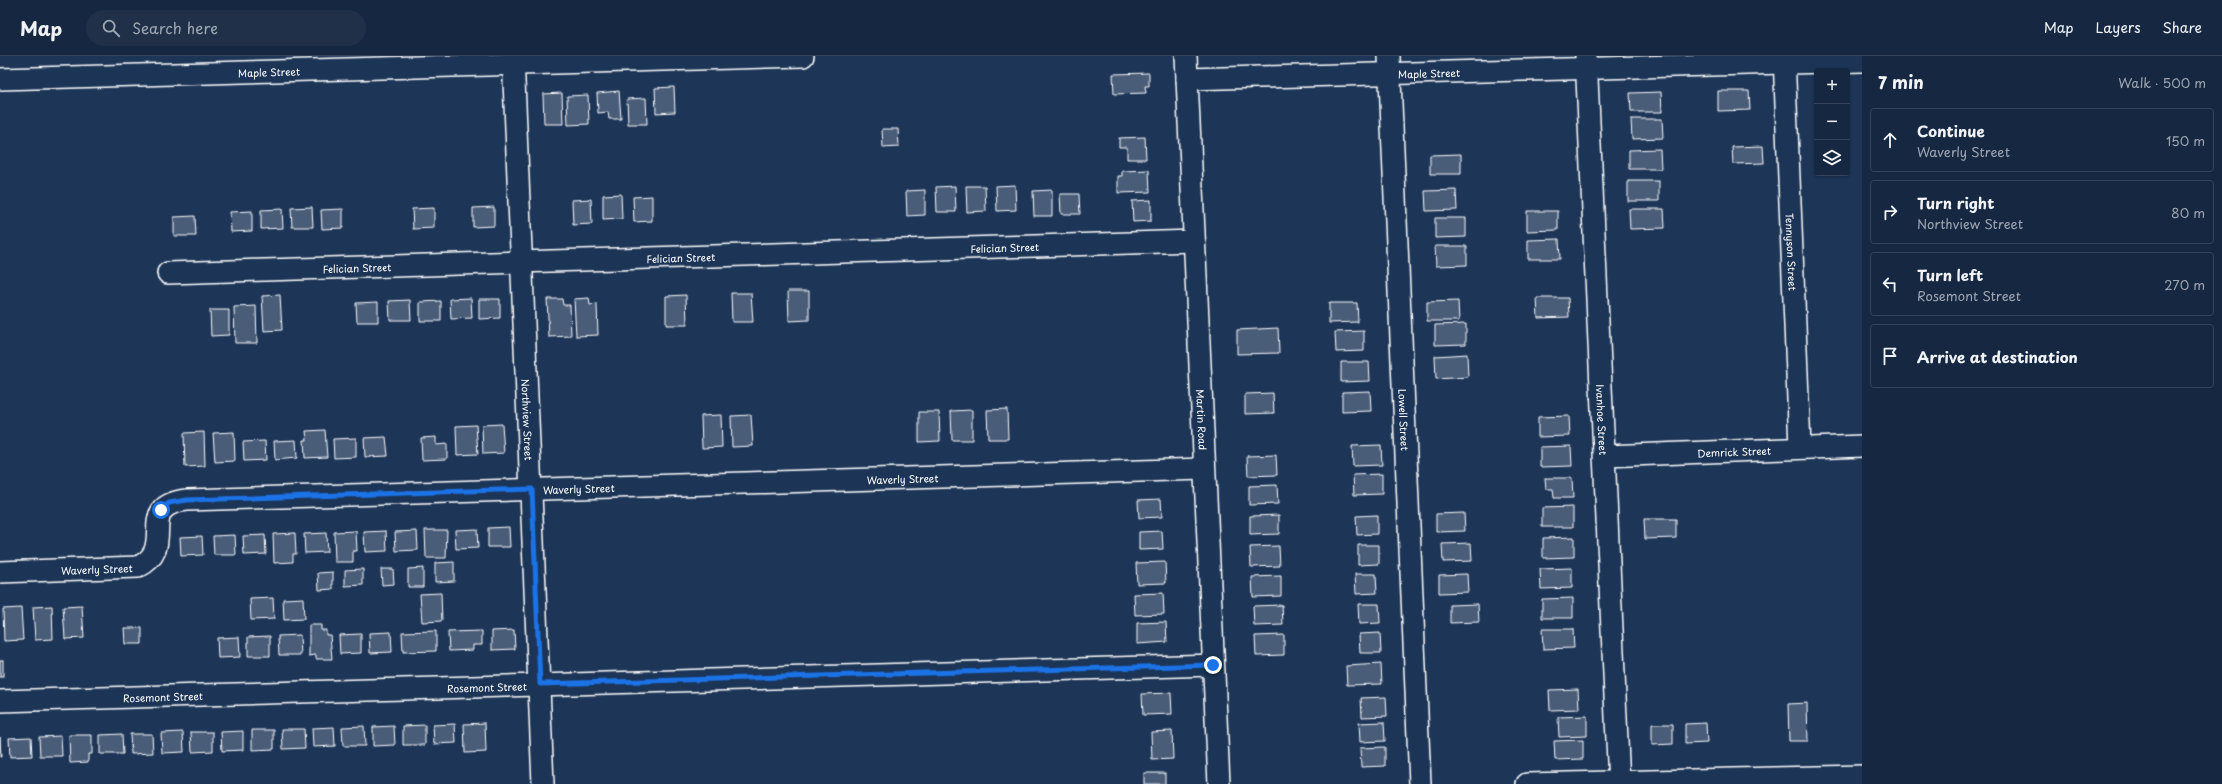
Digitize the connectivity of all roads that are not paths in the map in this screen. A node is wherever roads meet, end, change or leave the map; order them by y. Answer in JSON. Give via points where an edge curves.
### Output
{"nodes":[{"id":1,"x":802,"y":56,"type":"edge"},
{"id":2,"x":1186,"y":56,"type":"edge"},
{"id":3,"x":1784,"y":59,"type":"edge"},
{"id":4,"x":513,"y":60,"type":"edge"},
{"id":5,"x":1862,"y":61,"type":"edge"},
{"id":6,"x":1586,"y":62,"type":"edge"},
{"id":7,"x":1390,"y":64,"type":"edge"},
{"id":8,"x":0,"y":79,"type":"edge"},
{"id":9,"x":1187,"y":79,"type":"junction"},
{"id":10,"x":1194,"y":241,"type":"junction"},
{"id":11,"x":522,"y":262,"type":"junction"},
{"id":12,"x":168,"y":273,"type":"dead end"},
{"id":13,"x":1862,"y":446,"type":"edge"},
{"id":14,"x":1800,"y":447,"type":"junction"},
{"id":15,"x":1606,"y":456,"type":"junction"},
{"id":16,"x":1204,"y":469,"type":"junction"},
{"id":17,"x":532,"y":489,"type":"junction"},
{"id":18,"x":0,"y":572,"type":"edge"},
{"id":19,"x":1213,"y":665,"type":"junction"},
{"id":20,"x":540,"y":684,"type":"junction"},
{"id":21,"x":0,"y":701,"type":"edge"},
{"id":22,"x":1862,"y":776,"type":"edge"},
{"id":23,"x":543,"y":784,"type":"edge"},
{"id":24,"x":1219,"y":784,"type":"edge"},
{"id":25,"x":1420,"y":784,"type":"edge"},
{"id":26,"x":1527,"y":784,"type":"edge"},
{"id":27,"x":1619,"y":784,"type":"edge"}],
"edges":[{"from":1,"to":4,"type":"street","name":"Maple Street"},
{"from":2,"to":9,"type":"street","name":"Martin Road"},
{"from":3,"to":5,"type":"street","name":"Maple Street"},
{"from":3,"to":6,"type":"street","name":"Maple Street"},
{"from":3,"to":14,"type":"street","name":"Tennyson Street"},
{"from":4,"to":8,"type":"street","name":"Maple Street"},
{"from":4,"to":11,"type":"street","name":"Northview Street"},
{"from":6,"to":7,"type":"street","name":"Maple Street"},
{"from":6,"to":15,"type":"street","name":"Ivanhoe Street"},
{"from":7,"to":9,"type":"street","name":"Maple Street"},
{"from":7,"to":25,"type":"street","name":"Lowell Street"},
{"from":9,"to":10,"type":"street","name":"Martin Road"},
{"from":10,"to":11,"type":"street","name":"Felician Street"},
{"from":10,"to":16,"type":"street","name":"Martin Road"},
{"from":11,"to":12,"type":"street","name":"Felician Street"},
{"from":11,"to":17,"type":"street","name":"Northview Street"},
{"from":13,"to":14,"type":"street","name":"Demrick Street"},
{"from":14,"to":15,"type":"street","name":"Demrick Street"},
{"from":15,"to":27,"type":"street","name":"Ivanhoe Street"},
{"from":16,"to":17,"type":"street","name":"Waverly Street"},
{"from":16,"to":19,"type":"street","name":"Martin Road"},
{"from":17,"to":18,"type":"street","name":"Waverly Street","via":[[177,501],[169,503],[161,510],[157,524],[157,548],[153,557],[138,567]]},
{"from":17,"to":20,"type":"street","name":"Northview Street"},
{"from":19,"to":20,"type":"street","name":"Rosemont Street"},
{"from":19,"to":24,"type":"street","name":"Martin Road"},
{"from":20,"to":21,"type":"street","name":"Rosemont Street"},
{"from":20,"to":23,"type":"street","name":"Northview Street"},
{"from":22,"to":27,"type":"street"},
{"from":26,"to":27,"type":"street"}]}
